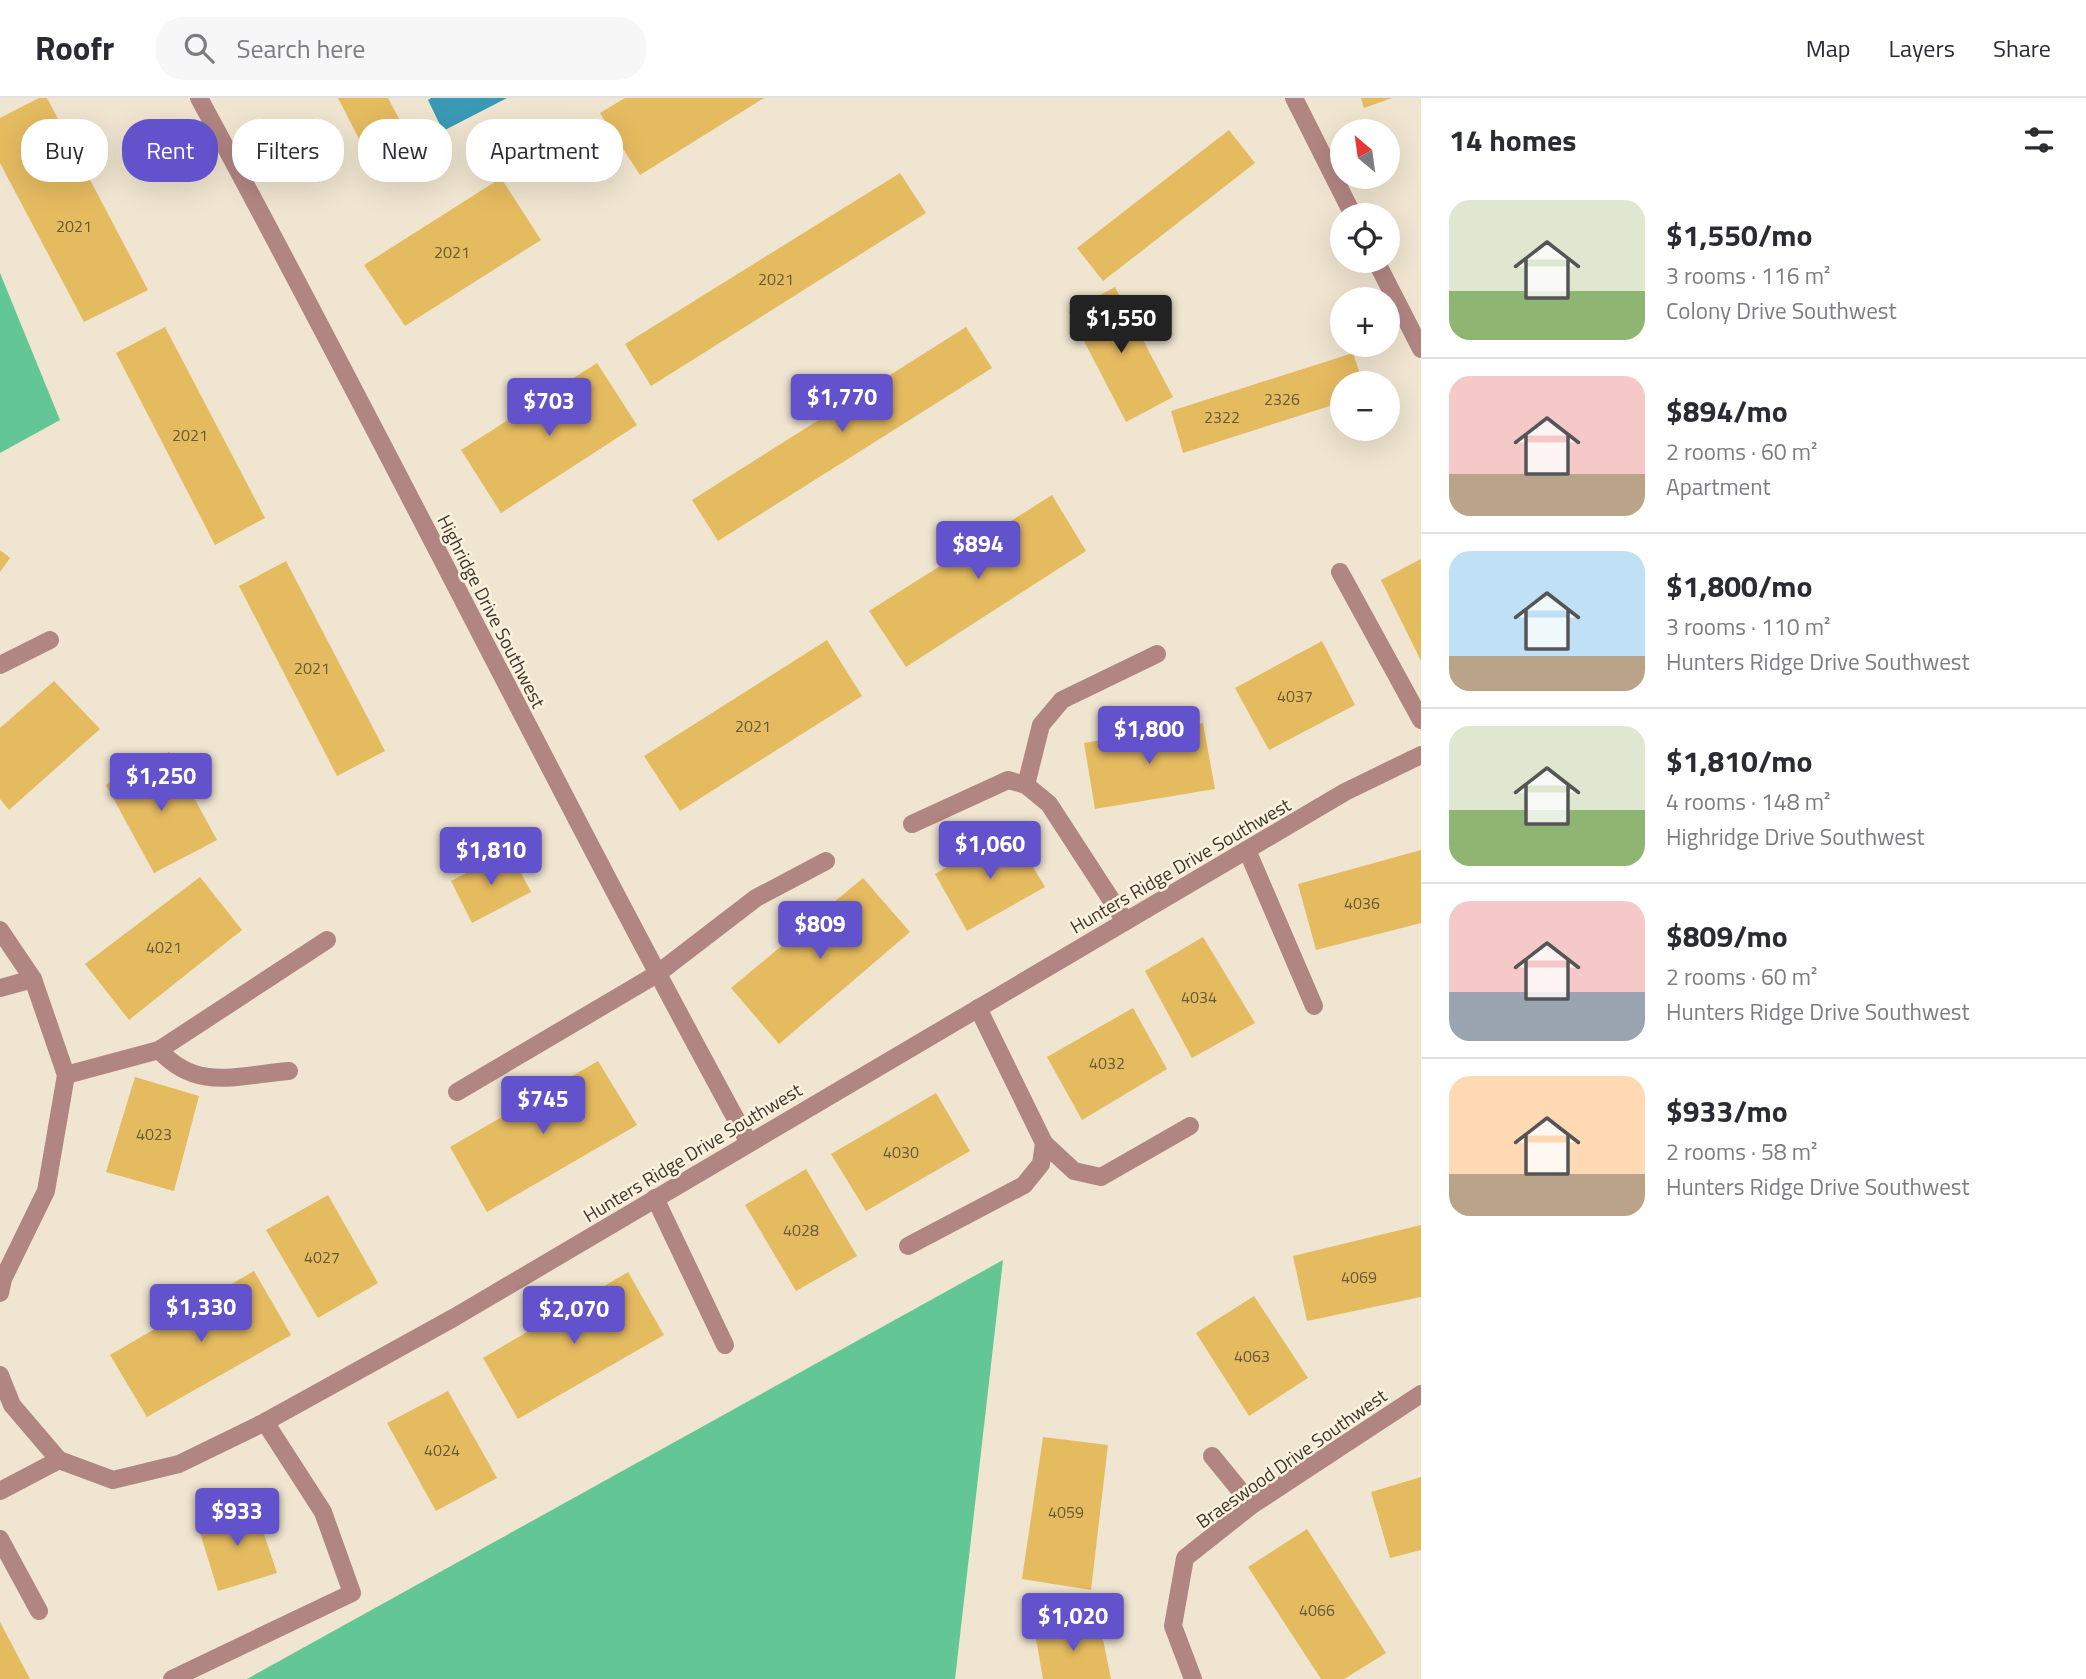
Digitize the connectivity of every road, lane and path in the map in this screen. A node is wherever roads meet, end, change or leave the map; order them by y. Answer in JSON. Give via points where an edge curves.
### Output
{"nodes":[{"id":1,"x":199,"y":98,"type":"edge"},
{"id":2,"x":1294,"y":98,"type":"edge"},
{"id":3,"x":1347,"y":203,"type":"edge"},
{"id":4,"x":1382,"y":273,"type":"edge"},
{"id":5,"x":1421,"y":349,"type":"edge"},
{"id":6,"x":1340,"y":572,"type":"dead end"},
{"id":7,"x":50,"y":640,"type":"dead end"},
{"id":8,"x":1157,"y":654,"type":"dead end"},
{"id":9,"x":0,"y":665,"type":"edge"},
{"id":10,"x":1421,"y":720,"type":"edge"},
{"id":11,"x":1421,"y":755,"type":"edge"},
{"id":12,"x":1026,"y":785,"type":"junction"},
{"id":13,"x":912,"y":824,"type":"dead end"},
{"id":14,"x":1247,"y":849,"type":"junction"},
{"id":15,"x":826,"y":862,"type":"dead end"},
{"id":16,"x":1125,"y":921,"type":"junction"},
{"id":17,"x":0,"y":930,"type":"edge"},
{"id":18,"x":327,"y":940,"type":"dead end"},
{"id":19,"x":657,"y":974,"type":"junction"},
{"id":20,"x":33,"y":979,"type":"junction"},
{"id":21,"x":0,"y":988,"type":"edge"},
{"id":22,"x":1314,"y":1006,"type":"dead end"},
{"id":23,"x":978,"y":1008,"type":"junction"},
{"id":24,"x":159,"y":1050,"type":"junction"},
{"id":25,"x":289,"y":1071,"type":"dead end"},
{"id":26,"x":66,"y":1075,"type":"junction"},
{"id":27,"x":457,"y":1092,"type":"dead end"},
{"id":28,"x":1190,"y":1126,"type":"dead end"},
{"id":29,"x":749,"y":1143,"type":"junction"},
{"id":30,"x":1044,"y":1143,"type":"junction"},
{"id":31,"x":655,"y":1198,"type":"junction"},
{"id":32,"x":908,"y":1246,"type":"dead end"},
{"id":33,"x":0,"y":1293,"type":"edge"},
{"id":34,"x":725,"y":1345,"type":"dead end"},
{"id":35,"x":0,"y":1375,"type":"edge"},
{"id":36,"x":1421,"y":1394,"type":"edge"},
{"id":37,"x":265,"y":1422,"type":"junction"},
{"id":38,"x":1212,"y":1456,"type":"dead end"},
{"id":39,"x":59,"y":1460,"type":"junction"},
{"id":40,"x":0,"y":1491,"type":"edge"},
{"id":41,"x":1252,"y":1505,"type":"junction"},
{"id":42,"x":0,"y":1539,"type":"edge"},
{"id":43,"x":39,"y":1611,"type":"dead end"},
{"id":44,"x":172,"y":1679,"type":"edge"},
{"id":45,"x":1193,"y":1679,"type":"edge"}],
"edges":[{"from":1,"to":19,"type":"street","name":"Highridge Drive Southwest"},
{"from":2,"to":3,"type":"street"},
{"from":4,"to":5,"type":"street"},
{"from":6,"to":10,"type":"street"},
{"from":7,"to":9,"type":"street"},
{"from":8,"to":12,"type":"street","via":[[1062,700],[1041,725]]},
{"from":11,"to":14,"type":"street","name":"Hunters Ridge Drive Southwest","via":[[1345,792]]},
{"from":12,"to":13,"type":"street","via":[[1008,779]]},
{"from":12,"to":16,"type":"street","via":[[1049,804]]},
{"from":14,"to":16,"type":"street","name":"Hunters Ridge Drive Southwest"},
{"from":14,"to":22,"type":"street"},
{"from":15,"to":19,"type":"street","via":[[756,898]]},
{"from":16,"to":23,"type":"street","name":"Hunters Ridge Drive Southwest"},
{"from":17,"to":20,"type":"street"},
{"from":18,"to":24,"type":"street"},
{"from":19,"to":27,"type":"street"},
{"from":19,"to":29,"type":"street","name":"Highridge Drive Southwest"},
{"from":20,"to":21,"type":"street"},
{"from":20,"to":26,"type":"street"},
{"from":23,"to":29,"type":"street","name":"Hunters Ridge Drive Southwest"},
{"from":23,"to":30,"type":"street"},
{"from":24,"to":25,"type":"street","via":[[174,1067],[202,1079]]},
{"from":24,"to":26,"type":"street"},
{"from":26,"to":33,"type":"street","via":[[46,1191]]},
{"from":28,"to":30,"type":"street","via":[[1101,1177],[1074,1171]]},
{"from":29,"to":31,"type":"street","name":"Hunters Ridge Drive Southwest"},
{"from":30,"to":32,"type":"street","via":[[1041,1164],[1024,1185]]},
{"from":31,"to":34,"type":"street"},
{"from":31,"to":37,"type":"street","name":"Hunters Ridge Drive Southwest","via":[[455,1317]]},
{"from":35,"to":39,"type":"street","name":"Hunters Ridge Drive Southwest","via":[[12,1405]]},
{"from":36,"to":41,"type":"street","name":"Braeswood Drive Southwest"},
{"from":37,"to":39,"type":"street","name":"Hunters Ridge Drive Southwest","via":[[179,1464],[113,1480]]},
{"from":37,"to":44,"type":"street","via":[[323,1512],[352,1593]]},
{"from":38,"to":41,"type":"street"},
{"from":39,"to":40,"type":"street"},
{"from":41,"to":45,"type":"street","name":"Braeswood Drive Southwest","via":[[1185,1558],[1173,1626]]},
{"from":42,"to":43,"type":"street"}]}
